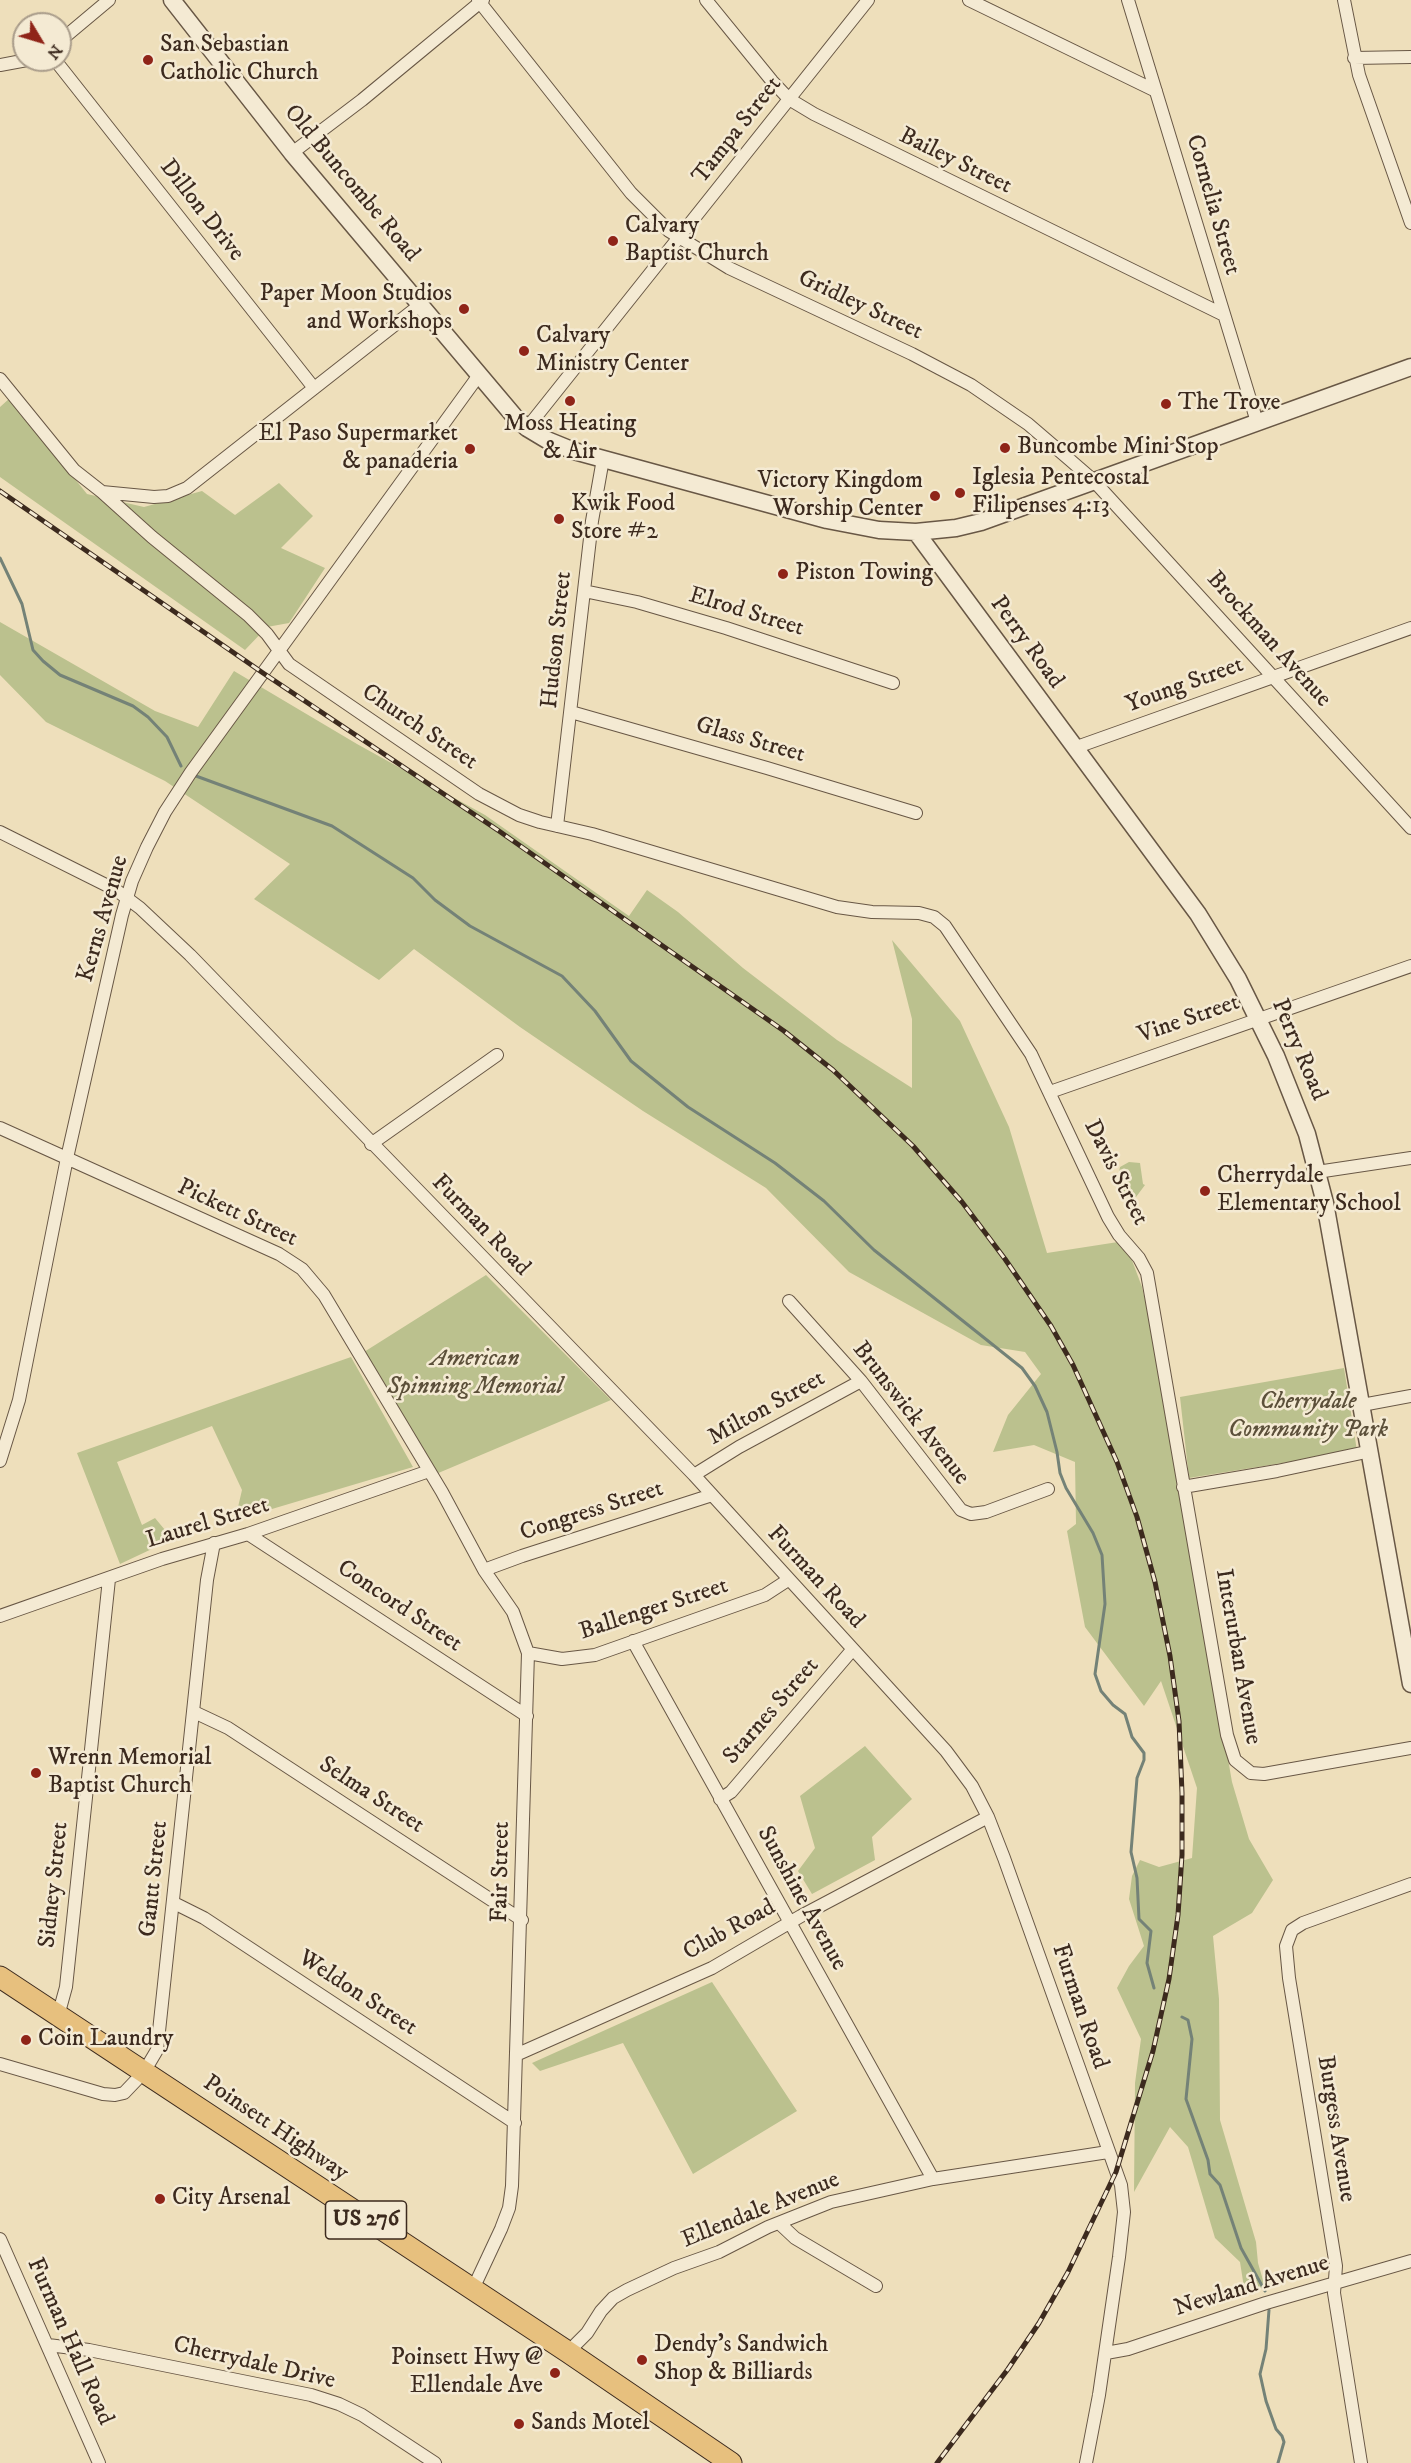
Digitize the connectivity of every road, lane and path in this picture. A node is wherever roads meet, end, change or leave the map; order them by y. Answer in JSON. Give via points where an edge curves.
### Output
{"nodes":[{"id":1,"x":109,"y":0,"type":"edge"},
{"id":2,"x":172,"y":0,"type":"edge"},
{"id":3,"x":706,"y":0,"type":"edge"},
{"id":4,"x":868,"y":0,"type":"edge"},
{"id":5,"x":969,"y":0,"type":"edge"},
{"id":6,"x":1128,"y":0,"type":"edge"},
{"id":7,"x":1344,"y":0,"type":"edge"},
{"id":8,"x":480,"y":1,"type":"edge"},
{"id":9,"x":72,"y":31,"type":"edge"},
{"id":10,"x":1411,"y":57,"type":"edge"},
{"id":11,"x":1354,"y":58,"type":"junction"},
{"id":12,"x":64,"y":72,"type":"edge"},
{"id":13,"x":1156,"y":91,"type":"junction"},
{"id":14,"x":789,"y":99,"type":"junction"},
{"id":15,"x":292,"y":153,"type":"junction"},
{"id":16,"x":1411,"y":223,"type":"edge"},
{"id":17,"x":679,"y":238,"type":"junction"},
{"id":18,"x":420,"y":305,"type":"junction"},
{"id":19,"x":1222,"y":314,"type":"junction"},
{"id":20,"x":1411,"y":367,"type":"edge"},
{"id":21,"x":479,"y":375,"type":"junction"},
{"id":22,"x":0,"y":379,"type":"edge"},
{"id":23,"x":314,"y":388,"type":"junction"},
{"id":24,"x":1257,"y":422,"type":"junction"},
{"id":25,"x":527,"y":428,"type":"junction"},
{"id":26,"x":603,"y":459,"type":"junction"},
{"id":27,"x":1093,"y":480,"type":"junction"},
{"id":28,"x":102,"y":492,"type":"junction"},
{"id":29,"x":916,"y":532,"type":"junction"},
{"id":30,"x":584,"y":591,"type":"junction"},
{"id":31,"x":1411,"y":628,"type":"edge"},
{"id":32,"x":279,"y":651,"type":"junction"},
{"id":33,"x":1273,"y":677,"type":"junction"},
{"id":34,"x":893,"y":683,"type":"dead end"},
{"id":35,"x":571,"y":712,"type":"junction"},
{"id":36,"x":1074,"y":748,"type":"junction"},
{"id":37,"x":916,"y":813,"type":"dead end"},
{"id":38,"x":557,"y":826,"type":"junction"},
{"id":39,"x":1411,"y":828,"type":"edge"},
{"id":40,"x":0,"y":832,"type":"edge"},
{"id":41,"x":127,"y":899,"type":"junction"},
{"id":42,"x":926,"y":914,"type":"joint"},
{"id":43,"x":1411,"y":966,"type":"edge"},
{"id":44,"x":1258,"y":1018,"type":"junction"},
{"id":45,"x":497,"y":1055,"type":"dead end"},
{"id":46,"x":1050,"y":1092,"type":"junction"},
{"id":47,"x":0,"y":1128,"type":"edge"},
{"id":48,"x":371,"y":1144,"type":"junction"},
{"id":49,"x":67,"y":1158,"type":"junction"},
{"id":50,"x":1411,"y":1158,"type":"edge"},
{"id":51,"x":1317,"y":1172,"type":"junction"},
{"id":52,"x":789,"y":1301,"type":"dead end"},
{"id":53,"x":861,"y":1381,"type":"junction"},
{"id":54,"x":1411,"y":1396,"type":"edge"},
{"id":55,"x":1362,"y":1405,"type":"junction"},
{"id":56,"x":1371,"y":1451,"type":"junction"},
{"id":57,"x":0,"y":1461,"type":"edge"},
{"id":58,"x":429,"y":1471,"type":"junction"},
{"id":59,"x":694,"y":1475,"type":"junction"},
{"id":60,"x":1183,"y":1487,"type":"junction"},
{"id":61,"x":1048,"y":1489,"type":"dead end"},
{"id":62,"x":712,"y":1496,"type":"junction"},
{"id":63,"x":248,"y":1534,"type":"junction"},
{"id":64,"x":214,"y":1544,"type":"junction"},
{"id":65,"x":484,"y":1570,"type":"junction"},
{"id":66,"x":109,"y":1579,"type":"junction"},
{"id":67,"x":788,"y":1580,"type":"junction"},
{"id":68,"x":1403,"y":1607,"type":"edge"},
{"id":69,"x":0,"y":1616,"type":"edge"},
{"id":70,"x":633,"y":1641,"type":"junction"},
{"id":71,"x":853,"y":1649,"type":"junction"},
{"id":72,"x":528,"y":1653,"type":"junction"},
{"id":73,"x":1411,"y":1684,"type":"edge"},
{"id":74,"x":194,"y":1712,"type":"junction"},
{"id":75,"x":527,"y":1716,"type":"junction"},
{"id":76,"x":1411,"y":1748,"type":"edge"},
{"id":77,"x":720,"y":1799,"type":"junction"},
{"id":78,"x":988,"y":1816,"type":"junction"},
{"id":79,"x":1411,"y":1884,"type":"edge"},
{"id":80,"x":174,"y":1903,"type":"junction"},
{"id":81,"x":522,"y":1920,"type":"junction"},
{"id":82,"x":790,"y":1923,"type":"junction"},
{"id":83,"x":0,"y":1977,"type":"edge"},
{"id":84,"x":58,"y":2016,"type":"junction"},
{"id":85,"x":518,"y":2054,"type":"junction"},
{"id":86,"x":0,"y":2064,"type":"edge"},
{"id":87,"x":144,"y":2072,"type":"junction"},
{"id":88,"x":514,"y":2123,"type":"junction"},
{"id":89,"x":1108,"y":2152,"type":"junction"},
{"id":90,"x":933,"y":2179,"type":"junction"},
{"id":91,"x":779,"y":2223,"type":"junction"},
{"id":92,"x":0,"y":2239,"type":"edge"},
{"id":93,"x":1411,"y":2261,"type":"edge"},
{"id":94,"x":1336,"y":2282,"type":"junction"},
{"id":95,"x":876,"y":2286,"type":"dead end"},
{"id":96,"x":472,"y":2291,"type":"junction"},
{"id":97,"x":48,"y":2345,"type":"junction"},
{"id":98,"x":568,"y":2352,"type":"junction"},
{"id":99,"x":1106,"y":2353,"type":"junction"},
{"id":100,"x":99,"y":2463,"type":"edge"},
{"id":101,"x":435,"y":2463,"type":"edge"},
{"id":102,"x":731,"y":2463,"type":"edge"},
{"id":103,"x":1086,"y":2463,"type":"edge"},
{"id":104,"x":1361,"y":2463,"type":"edge"}],
"edges":[{"from":1,"to":9,"type":"street"},
{"from":2,"to":15,"type":"street","name":"Old Buncombe Road"},
{"from":3,"to":14,"type":"street","name":"Bailey Street"},
{"from":4,"to":14,"type":"street","name":"Tampa Street"},
{"from":5,"to":13,"type":"street"},
{"from":6,"to":13,"type":"street","name":"Cornelia Street"},
{"from":7,"to":11,"type":"street"},
{"from":8,"to":15,"type":"street"},
{"from":8,"to":17,"type":"street","name":"Gridley Street","via":[[631,193]]},
{"from":10,"to":11,"type":"street"},
{"from":11,"to":16,"type":"street"},
{"from":12,"to":23,"type":"street","name":"Dillon Drive"},
{"from":13,"to":19,"type":"street","name":"Cornelia Street"},
{"from":14,"to":17,"type":"street","name":"Tampa Street"},
{"from":14,"to":19,"type":"street","name":"Bailey Street","via":[[851,134]]},
{"from":15,"to":18,"type":"street","name":"Old Buncombe Road"},
{"from":17,"to":25,"type":"street","name":"Tampa Street"},
{"from":17,"to":27,"type":"street","name":"Gridley Street","via":[[729,268],[971,385],[1028,424]]},
{"from":18,"to":21,"type":"street","name":"Old Buncombe Road"},
{"from":18,"to":23,"type":"street"},
{"from":19,"to":24,"type":"street","name":"Cornelia Street"},
{"from":20,"to":24,"type":"street","name":"Old Buncombe Road"},
{"from":21,"to":25,"type":"street","name":"Old Buncombe Road"},
{"from":21,"to":32,"type":"street","name":"Kerns Avenue"},
{"from":22,"to":28,"type":"street","name":"Church Street","via":[[74,470]]},
{"from":23,"to":28,"type":"street","via":[[188,488],[154,496]]},
{"from":24,"to":27,"type":"street","name":"Old Buncombe Road"},
{"from":25,"to":26,"type":"street","name":"Old Buncombe Road","via":[[556,444]]},
{"from":26,"to":29,"type":"street","name":"Old Buncombe Road","via":[[827,519],[879,530]]},
{"from":26,"to":30,"type":"street","name":"Hudson Street"},
{"from":27,"to":29,"type":"street","name":"Old Buncombe Road","via":[[981,522]]},
{"from":27,"to":33,"type":"street","name":"Brockman Avenue"},
{"from":28,"to":32,"type":"street","name":"Church Street","via":[[248,615]]},
{"from":29,"to":36,"type":"street","name":"Perry Road"},
{"from":30,"to":34,"type":"street","name":"Elrod Street","via":[[728,628]]},
{"from":30,"to":35,"type":"street","name":"Hudson Street"},
{"from":31,"to":33,"type":"street","name":"Young Street"},
{"from":32,"to":38,"type":"street","name":"Church Street","via":[[301,673],[479,795],[519,815]]},
{"from":32,"to":41,"type":"street","name":"Kerns Avenue","via":[[165,812]]},
{"from":33,"to":36,"type":"street","name":"Young Street"},
{"from":33,"to":39,"type":"street","name":"Brockman Avenue"},
{"from":35,"to":37,"type":"street","name":"Glass Street"},
{"from":35,"to":38,"type":"street","name":"Hudson Street"},
{"from":36,"to":44,"type":"street","name":"Perry Road","via":[[1198,914]]},
{"from":38,"to":42,"type":"street","name":"Church Street","via":[[837,907]]},
{"from":40,"to":41,"type":"street","name":"Furman Road"},
{"from":41,"to":48,"type":"street","name":"Furman Road","via":[[190,955]]},
{"from":41,"to":49,"type":"street","name":"Kerns Avenue"},
{"from":42,"to":46,"type":"street","name":"Davis Street","via":[[945,926],[1010,1020]]},
{"from":43,"to":44,"type":"street","name":"Vine Street"},
{"from":44,"to":46,"type":"street","name":"Vine Street"},
{"from":44,"to":51,"type":"street","name":"Perry Road","via":[[1294,1099]]},
{"from":45,"to":48,"type":"street"},
{"from":46,"to":60,"type":"street","name":"Davis Street","via":[[1108,1217],[1147,1273]]},
{"from":47,"to":49,"type":"street","name":"Pickett Street"},
{"from":48,"to":59,"type":"street","name":"Furman Road"},
{"from":49,"to":57,"type":"street","name":"Kerns Avenue","via":[[19,1400]]},
{"from":49,"to":58,"type":"street","name":"Pickett Street","via":[[279,1254],[302,1269],[324,1294]]},
{"from":50,"to":51,"type":"street"},
{"from":51,"to":55,"type":"street","name":"Perry Road"},
{"from":52,"to":53,"type":"street","name":"Brunswick Avenue"},
{"from":53,"to":59,"type":"street","name":"Milton Street"},
{"from":53,"to":61,"type":"street","name":"Brunswick Avenue","via":[[961,1510],[971,1514],[986,1512]]},
{"from":54,"to":55,"type":"street"},
{"from":55,"to":56,"type":"street","name":"Perry Road"},
{"from":56,"to":60,"type":"street","via":[[1278,1472]]},
{"from":56,"to":68,"type":"street","name":"Perry Road"},
{"from":58,"to":63,"type":"street","name":"Laurel Street"},
{"from":58,"to":65,"type":"street","name":"Fair Street"},
{"from":59,"to":62,"type":"street","name":"Furman Road"},
{"from":60,"to":76,"type":"street","name":"Interurban Avenue","via":[[1227,1735],[1238,1765],[1251,1773],[1264,1774]]},
{"from":62,"to":65,"type":"street","name":"Congress Street"},
{"from":62,"to":67,"type":"street","name":"Furman Road"},
{"from":63,"to":64,"type":"street","name":"Laurel Street"},
{"from":63,"to":75,"type":"street","name":"Concord Street"},
{"from":64,"to":66,"type":"street","name":"Laurel Street"},
{"from":64,"to":74,"type":"street","name":"Gantt Street"},
{"from":65,"to":72,"type":"street","name":"Fair Street","via":[[513,1612]]},
{"from":66,"to":69,"type":"street","name":"Laurel Street"},
{"from":66,"to":84,"type":"street","name":"Sidney Street","via":[[66,1987]]},
{"from":67,"to":70,"type":"street","name":"Ballenger Street","via":[[765,1595]]},
{"from":67,"to":71,"type":"street","name":"Furman Road"},
{"from":68,"to":73,"type":"street","name":"Perry Road"},
{"from":70,"to":72,"type":"street","name":"Ballenger Street","via":[[582,1657],[554,1659]]},
{"from":70,"to":77,"type":"street","name":"Sunshine Avenue"},
{"from":71,"to":77,"type":"street","name":"Starnes Street","via":[[731,1792]]},
{"from":71,"to":78,"type":"street","name":"Furman Road","via":[[946,1751]]},
{"from":72,"to":75,"type":"street","name":"Fair Street"},
{"from":74,"to":80,"type":"street","name":"Gantt Street"},
{"from":74,"to":81,"type":"street","name":"Selma Street","via":[[228,1728]]},
{"from":75,"to":81,"type":"street","name":"Fair Street"},
{"from":77,"to":82,"type":"street","name":"Sunshine Avenue"},
{"from":78,"to":82,"type":"street","name":"Club Road"},
{"from":78,"to":89,"type":"street","name":"Furman Road"},
{"from":79,"to":94,"type":"street","name":"Burgess Avenue","via":[[1303,1923],[1287,1939],[1289,1978]]},
{"from":80,"to":87,"type":"street","name":"Gantt Street","via":[[157,2050]]},
{"from":80,"to":88,"type":"street","name":"Weldon Street","via":[[204,1918]]},
{"from":81,"to":85,"type":"street","name":"Fair Street"},
{"from":82,"to":85,"type":"street","name":"Club Road","via":[[712,1968]]},
{"from":82,"to":90,"type":"street","name":"Sunshine Avenue"},
{"from":83,"to":84,"type":"highway","name":"Poinsett Highway","number":"US 276"},
{"from":84,"to":87,"type":"highway","name":"Poinsett Highway","number":"US 276"},
{"from":85,"to":88,"type":"street","name":"Fair Street"},
{"from":86,"to":87,"type":"street","name":"Gantt Street","via":[[109,2095],[124,2093]]},
{"from":87,"to":96,"type":"highway","name":"Poinsett Highway","number":"US 276"},
{"from":88,"to":96,"type":"street","name":"Fair Street","via":[[509,2208]]},
{"from":89,"to":90,"type":"street","name":"Ellendale Avenue"},
{"from":89,"to":99,"type":"street","name":"Furman Road","via":[[1121,2185],[1124,2211]]},
{"from":90,"to":91,"type":"street","name":"Ellendale Avenue","via":[[831,2202]]},
{"from":91,"to":95,"type":"street","via":[[795,2238]]},
{"from":91,"to":98,"type":"street","name":"Ellendale Avenue","via":[[613,2298]]},
{"from":92,"to":97,"type":"street","name":"Furman Hall Road"},
{"from":93,"to":94,"type":"street","name":"Newland Avenue"},
{"from":94,"to":99,"type":"street","name":"Newland Avenue"},
{"from":94,"to":104,"type":"street","name":"Burgess Avenue","via":[[1334,2293]]},
{"from":96,"to":98,"type":"highway","name":"Poinsett Highway","number":"US 276"},
{"from":97,"to":100,"type":"street","name":"Furman Hall Road"},
{"from":97,"to":101,"type":"street","name":"Cherrydale Drive","via":[[311,2395],[362,2415]]},
{"from":98,"to":102,"type":"highway","name":"Poinsett Highway","number":"US 276"},
{"from":99,"to":103,"type":"street","name":"Furman Road"}]}
